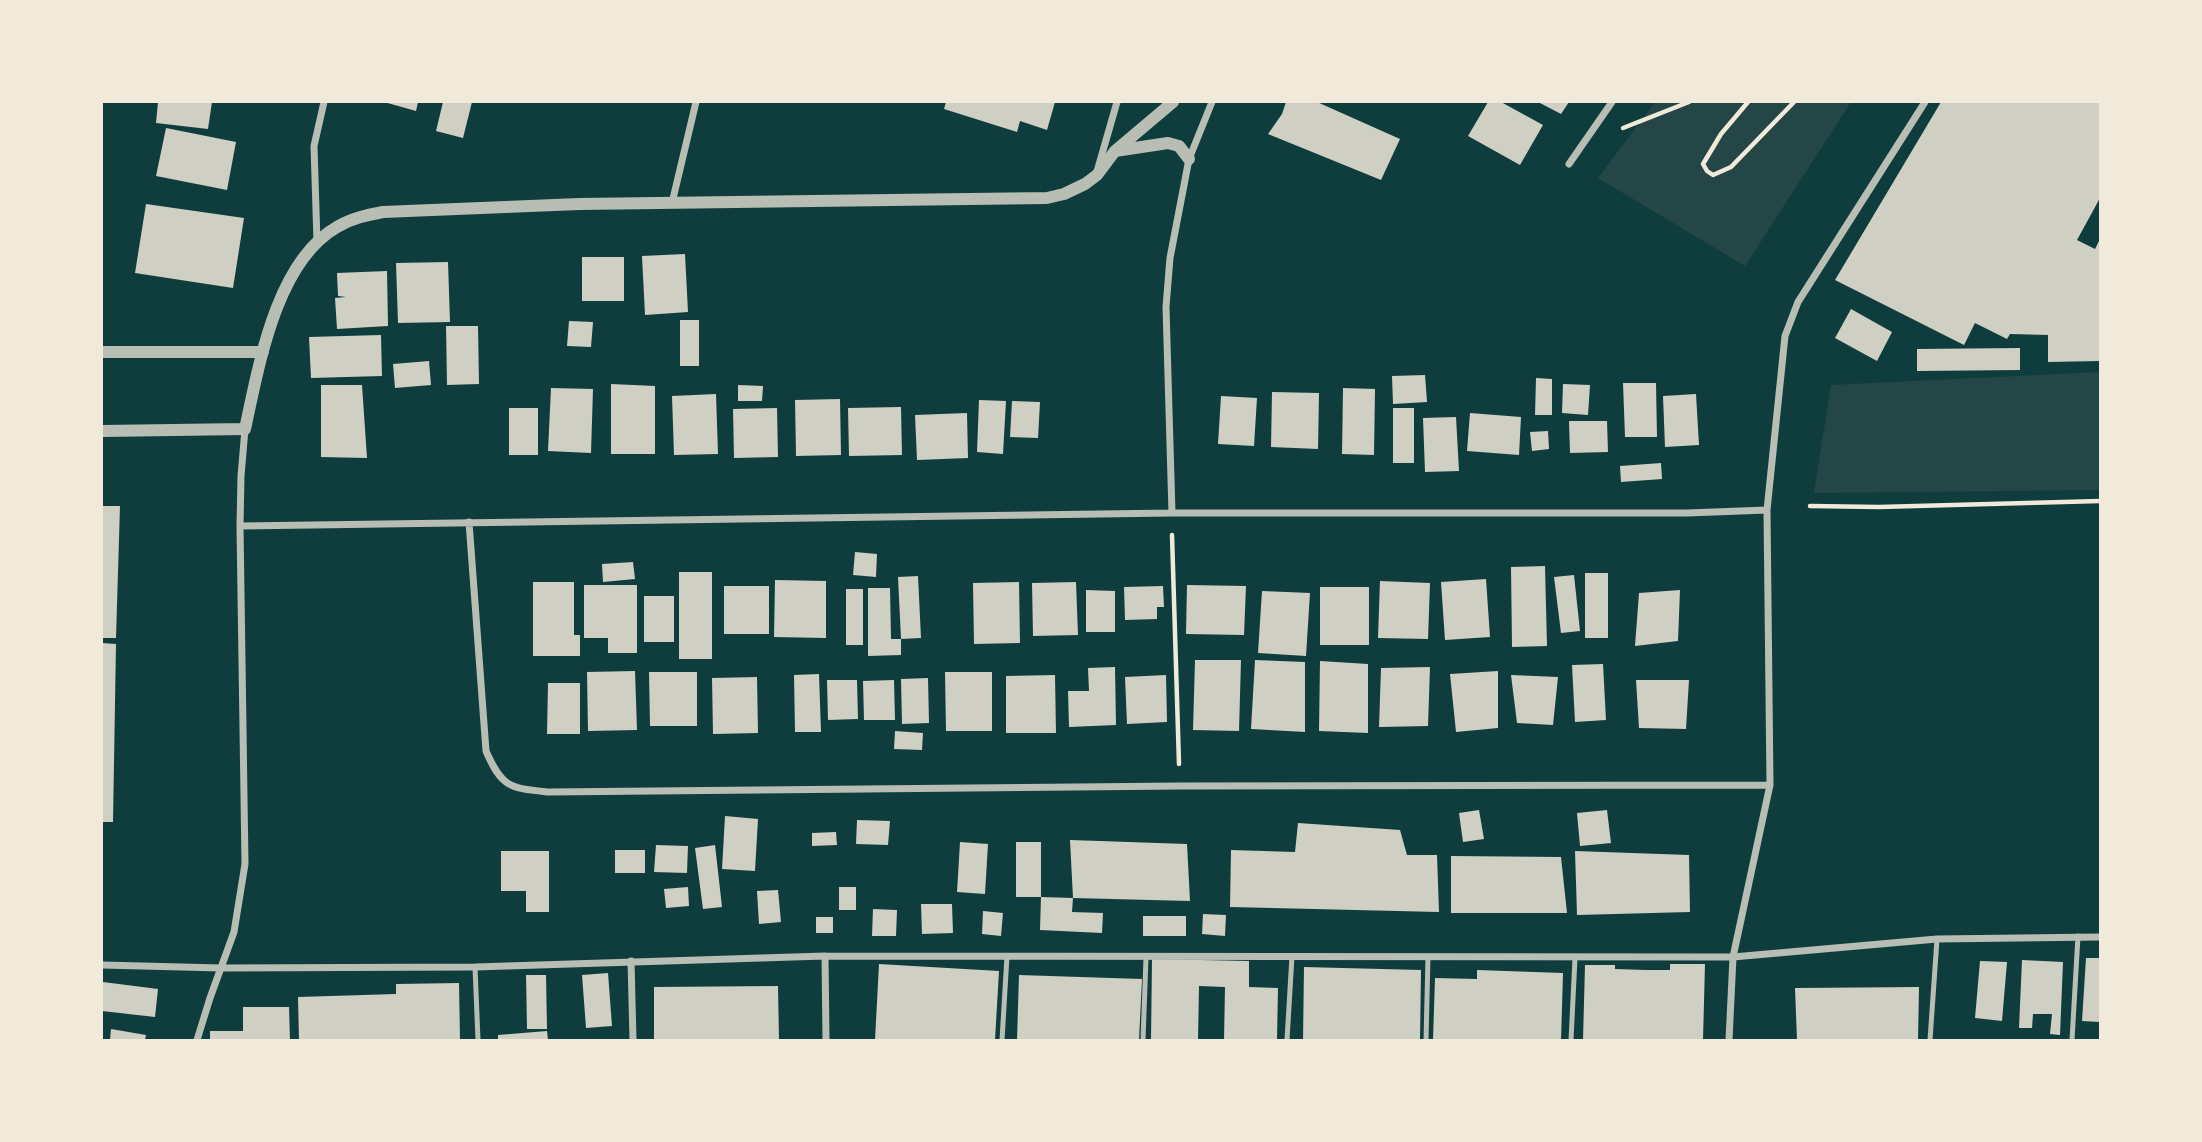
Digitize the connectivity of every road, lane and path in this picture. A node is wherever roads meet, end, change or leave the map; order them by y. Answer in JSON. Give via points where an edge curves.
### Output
{"nodes":[{"id":1,"x":324,"y":102,"type":"edge"},
{"id":2,"x":696,"y":102,"type":"edge"},
{"id":3,"x":1117,"y":102,"type":"edge"},
{"id":4,"x":1173,"y":102,"type":"edge"},
{"id":5,"x":1212,"y":102,"type":"edge"},
{"id":6,"x":1612,"y":102,"type":"edge"},
{"id":7,"x":1689,"y":102,"type":"edge"},
{"id":8,"x":1748,"y":102,"type":"edge"},
{"id":9,"x":1794,"y":102,"type":"edge"},
{"id":10,"x":1925,"y":102,"type":"edge"},
{"id":11,"x":1583,"y":144,"type":"junction"},
{"id":12,"x":1115,"y":151,"type":"junction"},
{"id":13,"x":1189,"y":159,"type":"junction"},
{"id":14,"x":1569,"y":164,"type":"dead end"},
{"id":15,"x":1097,"y":175,"type":"junction"},
{"id":16,"x":672,"y":202,"type":"junction"},
{"id":17,"x":317,"y":242,"type":"junction"},
{"id":18,"x":102,"y":352,"type":"edge"},
{"id":19,"x":263,"y":352,"type":"junction"},
{"id":20,"x":246,"y":429,"type":"junction"},
{"id":21,"x":102,"y":431,"type":"edge"},
{"id":22,"x":2101,"y":501,"type":"edge"},
{"id":23,"x":1810,"y":506,"type":"dead end"},
{"id":24,"x":1767,"y":510,"type":"junction"},
{"id":25,"x":1172,"y":513,"type":"junction"},
{"id":26,"x":469,"y":522,"type":"junction"},
{"id":27,"x":240,"y":526,"type":"junction"},
{"id":28,"x":1770,"y":785,"type":"junction"},
{"id":29,"x":1180,"y":786,"type":"junction"},
{"id":30,"x":2078,"y":936,"type":"junction"},
{"id":31,"x":2101,"y":937,"type":"edge"},
{"id":32,"x":1937,"y":939,"type":"junction"},
{"id":33,"x":825,"y":956,"type":"junction"},
{"id":34,"x":1007,"y":956,"type":"junction"},
{"id":35,"x":1292,"y":956,"type":"junction"},
{"id":36,"x":1146,"y":957,"type":"junction"},
{"id":37,"x":1428,"y":957,"type":"junction"},
{"id":38,"x":1575,"y":957,"type":"junction"},
{"id":39,"x":1733,"y":957,"type":"junction"},
{"id":40,"x":631,"y":961,"type":"junction"},
{"id":41,"x":102,"y":965,"type":"edge"},
{"id":42,"x":475,"y":967,"type":"junction"},
{"id":43,"x":221,"y":968,"type":"junction"},
{"id":44,"x":197,"y":1041,"type":"edge"},
{"id":45,"x":478,"y":1041,"type":"edge"},
{"id":46,"x":633,"y":1041,"type":"edge"},
{"id":47,"x":826,"y":1041,"type":"edge"},
{"id":48,"x":1002,"y":1041,"type":"edge"},
{"id":49,"x":1143,"y":1041,"type":"edge"},
{"id":50,"x":1287,"y":1041,"type":"edge"},
{"id":51,"x":1426,"y":1041,"type":"edge"},
{"id":52,"x":1571,"y":1041,"type":"edge"},
{"id":53,"x":1729,"y":1041,"type":"edge"},
{"id":54,"x":1930,"y":1041,"type":"edge"},
{"id":55,"x":2072,"y":1041,"type":"edge"}],
"edges":[{"from":1,"to":17,"type":"street","via":[[314,146]]},
{"from":2,"to":16,"type":"street"},
{"from":3,"to":15,"type":"street"},
{"from":4,"to":12,"type":"street"},
{"from":5,"to":13,"type":"street"},
{"from":6,"to":11,"type":"street"},
{"from":7,"to":11,"type":"path"},
{"from":8,"to":9,"type":"path","via":[[1703,164],[1707,171],[1713,174],[1731,167]]},
{"from":10,"to":24,"type":"street","via":[[1798,302],[1784,336]]},
{"from":11,"to":14,"type":"street"},
{"from":12,"to":13,"type":"street","via":[[1168,144],[1178,146]]},
{"from":12,"to":15,"type":"street"},
{"from":13,"to":25,"type":"street","via":[[1170,258],[1166,307]]},
{"from":15,"to":16,"type":"street","via":[[1047,198]]},
{"from":16,"to":17,"type":"street","via":[[383,212],[356,218]]},
{"from":17,"to":19,"type":"street","via":[[280,299]]},
{"from":18,"to":19,"type":"street"},
{"from":19,"to":20,"type":"street"},
{"from":20,"to":21,"type":"street"},
{"from":20,"to":27,"type":"street"},
{"from":22,"to":23,"type":"path"},
{"from":24,"to":25,"type":"street"},
{"from":24,"to":28,"type":"street"},
{"from":25,"to":26,"type":"street"},
{"from":25,"to":29,"type":"path"},
{"from":26,"to":27,"type":"street"},
{"from":26,"to":29,"type":"street","via":[[486,751],[496,774],[515,788],[562,792]]},
{"from":27,"to":43,"type":"street","via":[[246,864],[234,932]]},
{"from":28,"to":29,"type":"street"},
{"from":28,"to":39,"type":"street"},
{"from":30,"to":31,"type":"street"},
{"from":30,"to":32,"type":"street"},
{"from":30,"to":55,"type":"lane"},
{"from":32,"to":39,"type":"street"},
{"from":32,"to":54,"type":"lane"},
{"from":33,"to":34,"type":"street"},
{"from":33,"to":40,"type":"street"},
{"from":33,"to":47,"type":"street"},
{"from":34,"to":36,"type":"street"},
{"from":34,"to":48,"type":"lane"},
{"from":35,"to":36,"type":"street"},
{"from":35,"to":37,"type":"street"},
{"from":35,"to":50,"type":"lane"},
{"from":36,"to":49,"type":"lane"},
{"from":37,"to":38,"type":"street"},
{"from":37,"to":51,"type":"lane"},
{"from":38,"to":39,"type":"street"},
{"from":38,"to":52,"type":"lane"},
{"from":39,"to":53,"type":"street"},
{"from":40,"to":42,"type":"street"},
{"from":40,"to":46,"type":"street"},
{"from":41,"to":43,"type":"street"},
{"from":42,"to":43,"type":"street"},
{"from":42,"to":45,"type":"lane"},
{"from":43,"to":44,"type":"street"}]}
